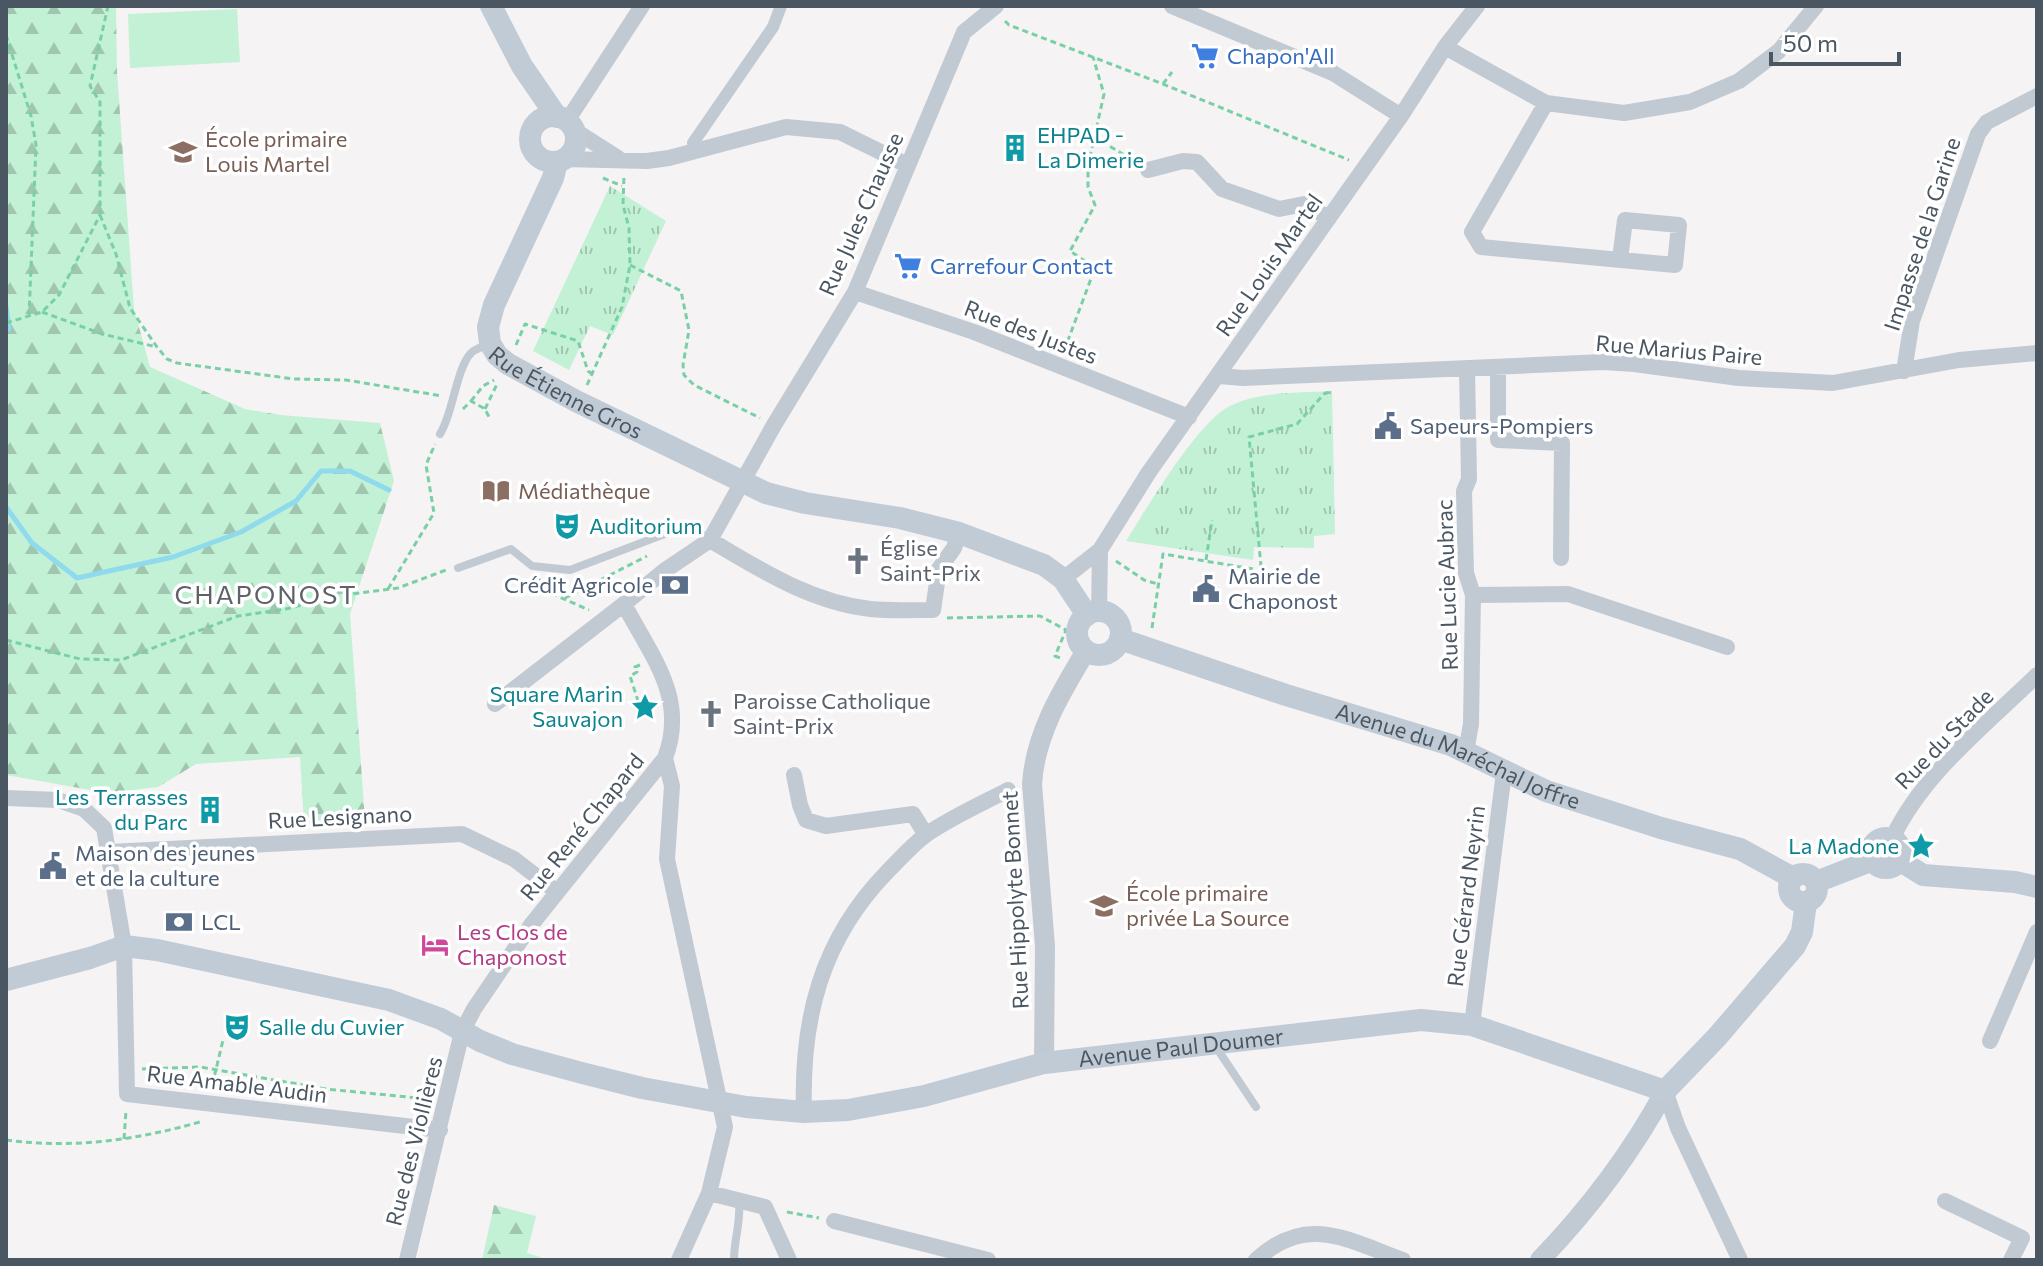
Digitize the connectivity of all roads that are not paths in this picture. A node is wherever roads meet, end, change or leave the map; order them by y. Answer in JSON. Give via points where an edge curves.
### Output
{"nodes":[{"id":1,"x":491,"y":6,"type":"edge"},
{"id":2,"x":642,"y":6,"type":"edge"},
{"id":3,"x":781,"y":6,"type":"edge"},
{"id":4,"x":1172,"y":6,"type":"edge"},
{"id":5,"x":1477,"y":6,"type":"edge"},
{"id":6,"x":994,"y":7,"type":"edge"},
{"id":7,"x":1814,"y":7,"type":"edge"},
{"id":8,"x":1445,"y":47,"type":"junction"},
{"id":9,"x":522,"y":66,"type":"junction"},
{"id":10,"x":2037,"y":96,"type":"edge"},
{"id":11,"x":1546,"y":103,"type":"junction"},
{"id":12,"x":1401,"y":116,"type":"junction"},
{"id":13,"x":566,"y":123,"type":"junction"},
{"id":14,"x":532,"y":130,"type":"junction"},
{"id":15,"x":696,"y":152,"type":"junction"},
{"id":16,"x":553,"y":158,"type":"junction"},
{"id":17,"x":621,"y":158,"type":"junction"},
{"id":18,"x":907,"y":165,"type":"junction"},
{"id":19,"x":1148,"y":170,"type":"road end"},
{"id":20,"x":1329,"y":218,"type":"junction"},
{"id":21,"x":1620,"y":259,"type":"dead end"},
{"id":22,"x":855,"y":292,"type":"junction"},
{"id":23,"x":490,"y":343,"type":"junction"},
{"id":24,"x":2037,"y":353,"type":"edge"},
{"id":25,"x":1498,"y":367,"type":"junction"},
{"id":26,"x":1467,"y":368,"type":"junction"},
{"id":27,"x":1904,"y":371,"type":"junction"},
{"id":28,"x":1219,"y":376,"type":"junction"},
{"id":29,"x":1189,"y":417,"type":"junction"},
{"id":30,"x":440,"y":434,"type":"road end"},
{"id":31,"x":743,"y":482,"type":"junction"},
{"id":32,"x":959,"y":533,"type":"junction"},
{"id":33,"x":710,"y":540,"type":"junction"},
{"id":34,"x":1100,"y":550,"type":"junction"},
{"id":35,"x":1561,"y":558,"type":"dead end"},
{"id":36,"x":458,"y":568,"type":"road end"},
{"id":37,"x":1063,"y":579,"type":"junction"},
{"id":38,"x":1473,"y":595,"type":"junction"},
{"id":39,"x":624,"y":604,"type":"junction"},
{"id":40,"x":1093,"y":613,"type":"junction"},
{"id":41,"x":1120,"y":639,"type":"junction"},
{"id":42,"x":1727,"y":647,"type":"dead end"},
{"id":43,"x":1081,"y":658,"type":"junction"},
{"id":44,"x":2037,"y":675,"type":"edge"},
{"id":45,"x":495,"y":704,"type":"dead end"},
{"id":46,"x":1466,"y":752,"type":"junction"},
{"id":47,"x":665,"y":758,"type":"junction"},
{"id":48,"x":1504,"y":772,"type":"junction"},
{"id":49,"x":794,"y":775,"type":"dead end"},
{"id":50,"x":1008,"y":790,"type":"dead end"},
{"id":51,"x":6,"y":798,"type":"edge"},
{"id":52,"x":926,"y":835,"type":"junction"},
{"id":53,"x":1896,"y":850,"type":"junction"},
{"id":54,"x":110,"y":852,"type":"junction"},
{"id":55,"x":1793,"y":878,"type":"junction"},
{"id":56,"x":1816,"y":882,"type":"junction"},
{"id":57,"x":2037,"y":887,"type":"edge"},
{"id":58,"x":557,"y":892,"type":"junction"},
{"id":59,"x":1806,"y":902,"type":"junction"},
{"id":60,"x":2037,"y":932,"type":"edge"},
{"id":61,"x":124,"y":946,"type":"junction"},
{"id":62,"x":6,"y":980,"type":"edge"},
{"id":63,"x":1472,"y":1025,"type":"junction"},
{"id":64,"x":462,"y":1032,"type":"junction"},
{"id":65,"x":1990,"y":1041,"type":"dead end"},
{"id":66,"x":1219,"y":1044,"type":"junction"},
{"id":67,"x":1044,"y":1063,"type":"junction"},
{"id":68,"x":1665,"y":1091,"type":"junction"},
{"id":69,"x":721,"y":1103,"type":"junction"},
{"id":70,"x":1256,"y":1107,"type":"dead end"},
{"id":71,"x":804,"y":1112,"type":"junction"},
{"id":72,"x":440,"y":1130,"type":"junction"},
{"id":73,"x":709,"y":1193,"type":"junction"},
{"id":74,"x":739,"y":1201,"type":"junction"},
{"id":75,"x":1945,"y":1201,"type":"dead end"},
{"id":76,"x":834,"y":1221,"type":"road end"},
{"id":77,"x":2029,"y":1239,"type":"edge"},
{"id":78,"x":407,"y":1260,"type":"edge"},
{"id":79,"x":679,"y":1260,"type":"edge"},
{"id":80,"x":734,"y":1260,"type":"edge"},
{"id":81,"x":789,"y":1260,"type":"edge"},
{"id":82,"x":988,"y":1260,"type":"edge"},
{"id":83,"x":1256,"y":1260,"type":"edge"},
{"id":84,"x":1403,"y":1260,"type":"edge"},
{"id":85,"x":1540,"y":1260,"type":"edge"},
{"id":86,"x":1740,"y":1260,"type":"edge"},
{"id":87,"x":2011,"y":1260,"type":"edge"}],
"edges":[{"from":1,"to":9,"type":"main road"},
{"from":2,"to":13,"type":"street"},
{"from":3,"to":15,"type":"street","via":[[773,27],[693,143]]},
{"from":4,"to":12,"type":"street","via":[[1333,73]]},
{"from":5,"to":8,"type":"street","name":"Rue Louis Martel"},
{"from":6,"to":18,"type":"street","name":"Rue Jules Chausse","via":[[964,32]]},
{"from":7,"to":11,"type":"street","via":[[1779,51],[1739,81],[1690,102],[1624,113]]},
{"from":8,"to":11,"type":"street"},
{"from":8,"to":12,"type":"street","name":"Rue Louis Martel"},
{"from":9,"to":13,"type":"main road"},
{"from":9,"to":14,"type":"main road"},
{"from":10,"to":27,"type":"street","name":"Impasse de la Garine","via":[[1987,122],[1978,134],[1912,321]]},
{"from":11,"to":21,"type":"street","via":[[1472,232],[1481,247]]},
{"from":12,"to":20,"type":"street","name":"Rue Louis Martel"},
{"from":13,"to":14,"type":"main road","via":[[542,119]]},
{"from":13,"to":16,"type":"main road","via":[[576,144]]},
{"from":13,"to":17,"type":"street"},
{"from":14,"to":16,"type":"main road","via":[[531,145]]},
{"from":15,"to":17,"type":"street","via":[[647,161]]},
{"from":15,"to":18,"type":"street","via":[[786,127],[840,132]]},
{"from":16,"to":17,"type":"street"},
{"from":16,"to":23,"type":"main road","name":"Rue Étienne Gros","via":[[553,178],[494,305]]},
{"from":18,"to":22,"type":"street","name":"Rue Jules Chausse"},
{"from":19,"to":20,"type":"street","via":[[1197,162],[1222,189],[1279,209],[1304,204]]},
{"from":20,"to":28,"type":"street","name":"Rue Louis Martel"},
{"from":22,"to":29,"type":"street","name":"Rue des Justes","via":[[974,332]]},
{"from":22,"to":31,"type":"street","name":"Rue Jules Chausse"},
{"from":23,"to":30,"type":"lane","via":[[471,354]]},
{"from":23,"to":31,"type":"main road","name":"Rue Étienne Gros","via":[[508,364]]},
{"from":24,"to":27,"type":"street","name":"Rue Marius Paire"},
{"from":25,"to":26,"type":"street","name":"Rue Marius Paire"},
{"from":25,"to":27,"type":"street","name":"Rue Marius Paire","via":[[1634,364],[1833,383]]},
{"from":25,"to":35,"type":"street","via":[[1498,440],[1562,443]]},
{"from":26,"to":28,"type":"street","name":"Rue Marius Paire"},
{"from":26,"to":38,"type":"street","name":"Rue Lucie Aubrac","via":[[1469,479],[1464,505],[1466,573]]},
{"from":28,"to":29,"type":"street","name":"Rue Louis Martel"},
{"from":29,"to":34,"type":"street","name":"Rue Louis Martel"},
{"from":31,"to":32,"type":"main road","via":[[805,503]]},
{"from":31,"to":33,"type":"street","name":"Rue Jules Chausse"},
{"from":32,"to":33,"type":"street","via":[[939,569],[933,610],[871,609],[804,592]]},
{"from":32,"to":37,"type":"main road","via":[[1044,565]]},
{"from":33,"to":36,"type":"lane","via":[[683,527],[570,570],[532,566],[511,549]]},
{"from":33,"to":39,"type":"street"},
{"from":34,"to":37,"type":"street","name":"Rue Louis Martel"},
{"from":34,"to":40,"type":"street"},
{"from":37,"to":40,"type":"main road"},
{"from":38,"to":42,"type":"street","via":[[1568,594]]},
{"from":38,"to":46,"type":"street","name":"Rue Lucie Aubrac"},
{"from":39,"to":45,"type":"street"},
{"from":39,"to":47,"type":"street","name":"Rue René Chapard","via":[[671,693],[673,729]]},
{"from":40,"to":41,"type":"main road","via":[[1116,620]]},
{"from":40,"to":43,"type":"main road","via":[[1078,625]]},
{"from":41,"to":43,"type":"main road","via":[[1106,654]]},
{"from":41,"to":46,"type":"main road","name":"Avenue du Maréchal Joffre"},
{"from":43,"to":67,"type":"street","name":"Rue Hippolyte Bonnet","via":[[1056,701],[1032,784],[1045,946]]},
{"from":44,"to":53,"type":"street","name":"Rue du Stade","via":[[1905,811]]},
{"from":46,"to":48,"type":"main road","name":"Avenue du Maréchal Joffre"},
{"from":47,"to":58,"type":"street","name":"Rue René Chapard"},
{"from":47,"to":69,"type":"street","via":[[672,786],[667,859]]},
{"from":48,"to":55,"type":"main road","name":"Avenue du Maréchal Joffre","via":[[1546,791],[1740,849]]},
{"from":48,"to":63,"type":"street","name":"Rue Gérard Neyrin"},
{"from":49,"to":52,"type":"street","via":[[806,820],[826,826],[913,814]]},
{"from":50,"to":52,"type":"street"},
{"from":51,"to":54,"type":"street","name":"Rue Amable Audin","via":[[58,800],[84,809],[104,828]]},
{"from":52,"to":71,"type":"street","via":[[875,885],[839,933],[807,1030]]},
{"from":53,"to":56,"type":"main road","via":[[1886,868],[1873,860]]},
{"from":53,"to":57,"type":"main road","via":[[1923,875]]},
{"from":54,"to":58,"type":"street","name":"Rue Lesignano","via":[[462,834],[514,859]]},
{"from":54,"to":61,"type":"street","name":"Rue Amable Audin"},
{"from":55,"to":56,"type":"main road","via":[[1806,874]]},
{"from":55,"to":59,"type":"main road","via":[[1791,896]]},
{"from":56,"to":59,"type":"main road","via":[[1814,898]]},
{"from":58,"to":64,"type":"street","name":"Rue René Chapard"},
{"from":59,"to":68,"type":"main road","via":[[1795,946]]},
{"from":60,"to":65,"type":"street"},
{"from":61,"to":62,"type":"main road"},
{"from":61,"to":64,"type":"main road","name":"Avenue Paul Doumer","via":[[389,1000]]},
{"from":61,"to":72,"type":"street","name":"Rue Amable Audin","via":[[127,1094]]},
{"from":63,"to":66,"type":"main road","name":"Avenue Paul Doumer","via":[[1421,1020]]},
{"from":63,"to":68,"type":"main road","name":"Avenue Paul Doumer"},
{"from":64,"to":69,"type":"main road","name":"Avenue Paul Doumer","via":[[512,1054]]},
{"from":64,"to":72,"type":"street","name":"Rue des Viollières"},
{"from":66,"to":67,"type":"main road","name":"Avenue Paul Doumer"},
{"from":66,"to":70,"type":"lane"},
{"from":67,"to":71,"type":"main road","name":"Avenue Paul Doumer","via":[[924,1096]]},
{"from":68,"to":85,"type":"street","via":[[1622,1162]]},
{"from":68,"to":86,"type":"street"},
{"from":69,"to":71,"type":"main road","name":"Avenue Paul Doumer"},
{"from":69,"to":73,"type":"street","via":[[725,1127]]},
{"from":72,"to":78,"type":"street","name":"Rue des Viollières"},
{"from":73,"to":74,"type":"street"},
{"from":73,"to":79,"type":"street"},
{"from":74,"to":80,"type":"lane"},
{"from":74,"to":81,"type":"street","via":[[765,1207]]},
{"from":75,"to":77,"type":"street"},
{"from":76,"to":82,"type":"street"},
{"from":77,"to":87,"type":"street"},
{"from":83,"to":84,"type":"street","via":[[1286,1238],[1311,1232],[1335,1235]]}]}
